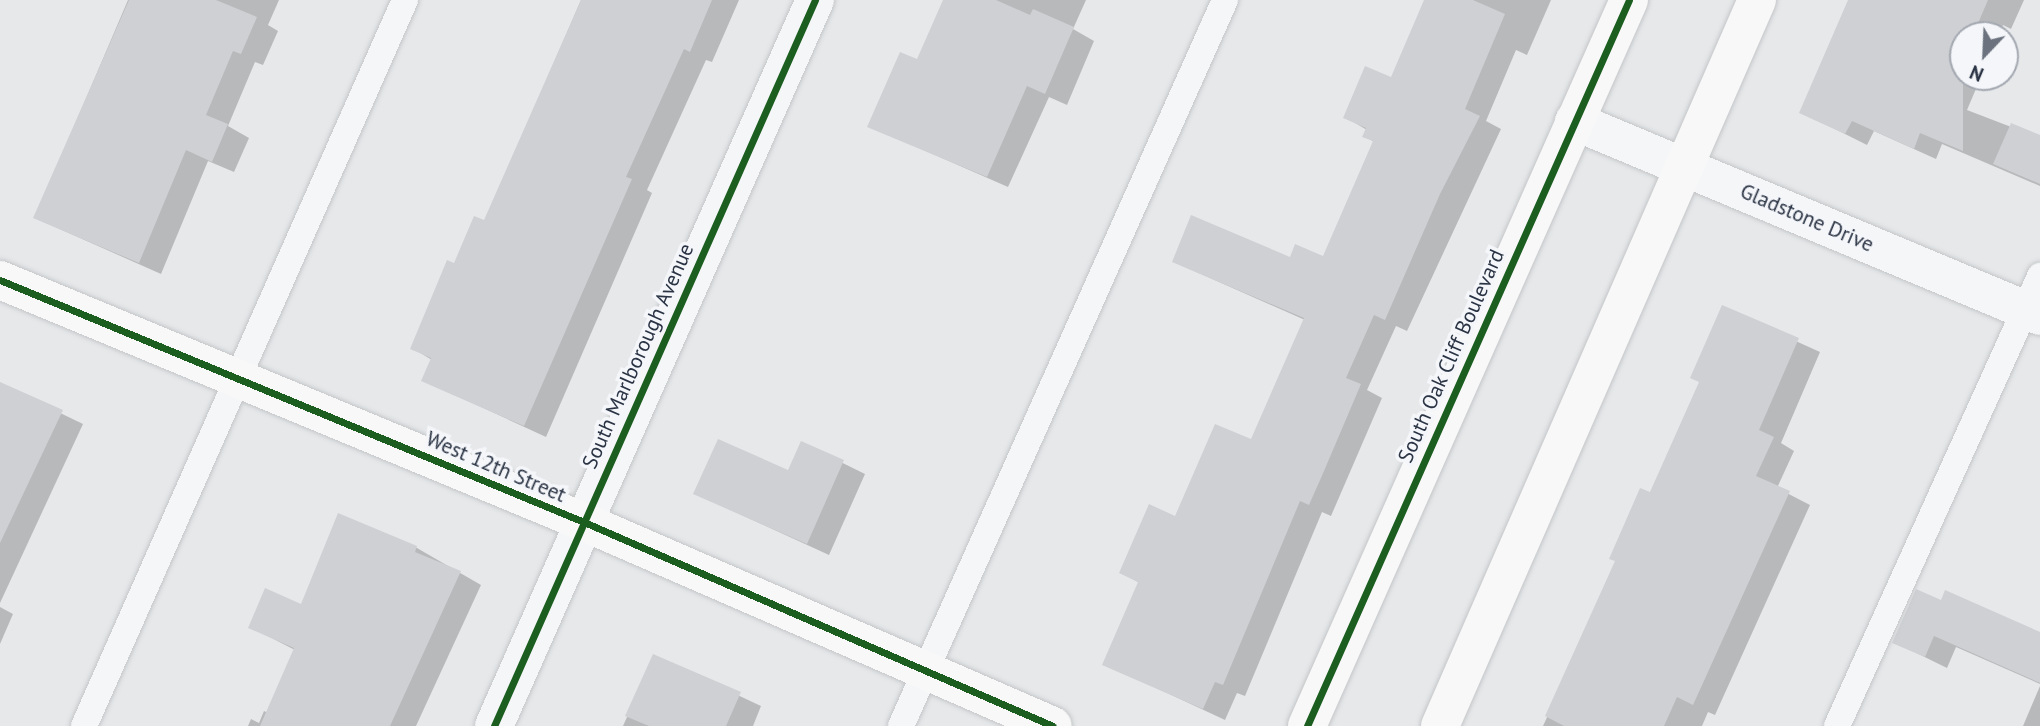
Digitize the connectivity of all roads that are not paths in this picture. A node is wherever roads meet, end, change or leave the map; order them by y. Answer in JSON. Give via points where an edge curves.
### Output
{"nodes":[{"id":1,"x":405,"y":0,"type":"edge"},
{"id":2,"x":815,"y":0,"type":"edge"},
{"id":3,"x":1225,"y":0,"type":"edge"},
{"id":4,"x":1629,"y":0,"type":"edge"},
{"id":5,"x":1757,"y":0,"type":"edge"},
{"id":6,"x":1574,"y":121,"type":"junction"},
{"id":7,"x":1684,"y":166,"type":"junction"},
{"id":8,"x":2040,"y":275,"type":"edge"},
{"id":9,"x":0,"y":281,"type":"edge"},
{"id":10,"x":2032,"y":313,"type":"edge"},
{"id":11,"x":237,"y":379,"type":"junction"},
{"id":12,"x":584,"y":522,"type":"junction"},
{"id":13,"x":925,"y":670,"type":"junction"},
{"id":14,"x":84,"y":726,"type":"edge"},
{"id":15,"x":494,"y":726,"type":"edge"},
{"id":16,"x":901,"y":726,"type":"edge"},
{"id":17,"x":1053,"y":726,"type":"edge"},
{"id":18,"x":1307,"y":726,"type":"edge"},
{"id":19,"x":1440,"y":726,"type":"edge"},
{"id":20,"x":1838,"y":726,"type":"edge"}],
"edges":[{"from":1,"to":11,"type":"lane"},
{"from":2,"to":12,"type":"street","name":"South Marlborough Avenue"},
{"from":3,"to":13,"type":"lane"},
{"from":4,"to":6,"type":"street","name":"South Oak Cliff Boulevard"},
{"from":5,"to":7,"type":"street"},
{"from":6,"to":7,"type":"street","name":"Gladstone Drive"},
{"from":6,"to":18,"type":"street","name":"South Oak Cliff Boulevard"},
{"from":7,"to":10,"type":"street","name":"Gladstone Drive"},
{"from":7,"to":19,"type":"street"},
{"from":8,"to":10,"type":"lane"},
{"from":9,"to":11,"type":"street","name":"West 12th Street"},
{"from":10,"to":20,"type":"lane"},
{"from":11,"to":12,"type":"street","name":"West 12th Street"},
{"from":11,"to":14,"type":"lane"},
{"from":12,"to":13,"type":"street","name":"West 12th Street"},
{"from":12,"to":15,"type":"street","name":"South Marlborough Avenue"},
{"from":13,"to":16,"type":"lane"},
{"from":13,"to":17,"type":"street","name":"West 12th Street"}]}
